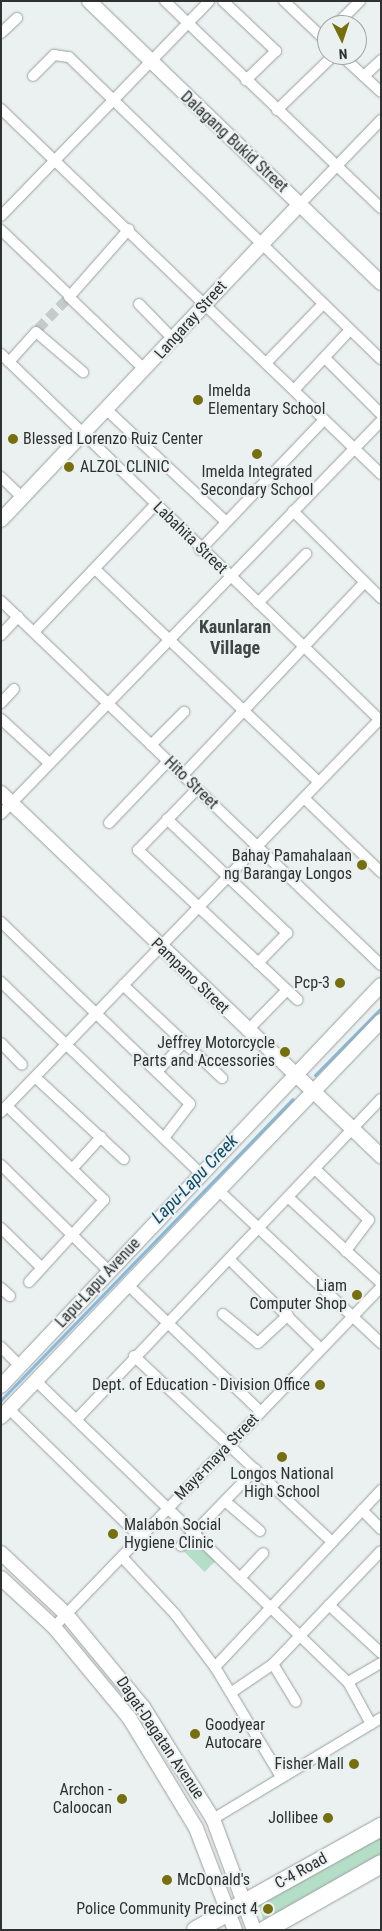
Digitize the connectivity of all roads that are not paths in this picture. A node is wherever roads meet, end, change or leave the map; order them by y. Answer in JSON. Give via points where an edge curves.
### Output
{"nodes":[{"id":1,"x":88,"y":1,"type":"edge"},
{"id":2,"x":165,"y":1,"type":"edge"},
{"id":3,"x":209,"y":1,"type":"edge"},
{"id":4,"x":224,"y":1,"type":"edge"},
{"id":5,"x":284,"y":1,"type":"edge"},
{"id":6,"x":360,"y":1,"type":"edge"},
{"id":7,"x":346,"y":15,"type":"edge"},
{"id":8,"x":17,"y":18,"type":"dead end"},
{"id":9,"x":187,"y":23,"type":"junction"},
{"id":10,"x":317,"y":30,"type":"edge"},
{"id":11,"x":1,"y":34,"type":"edge"},
{"id":12,"x":381,"y":60,"type":"edge"},
{"id":13,"x":150,"y":63,"type":"junction"},
{"id":14,"x":324,"y":65,"type":"edge"},
{"id":15,"x":352,"y":65,"type":"edge"},
{"id":16,"x":33,"y":76,"type":"dead end"},
{"id":17,"x":364,"y":76,"type":"junction"},
{"id":18,"x":246,"y":80,"type":"junction"},
{"id":19,"x":381,"y":92,"type":"edge"},
{"id":20,"x":113,"y":100,"type":"junction"},
{"id":21,"x":1,"y":109,"type":"edge"},
{"id":22,"x":277,"y":110,"type":"junction"},
{"id":23,"x":381,"y":120,"type":"edge"},
{"id":24,"x":55,"y":160,"type":"junction"},
{"id":25,"x":337,"y":165,"type":"junction"},
{"id":26,"x":300,"y":204,"type":"junction"},
{"id":27,"x":381,"y":208,"type":"edge"},
{"id":28,"x":1,"y":216,"type":"edge"},
{"id":29,"x":129,"y":229,"type":"junction"},
{"id":30,"x":1,"y":230,"type":"edge"},
{"id":31,"x":262,"y":242,"type":"junction"},
{"id":32,"x":381,"y":283,"type":"edge"},
{"id":33,"x":69,"y":297,"type":"junction"},
{"id":34,"x":205,"y":302,"type":"junction"},
{"id":35,"x":139,"y":304,"type":"dead end"},
{"id":36,"x":323,"y":304,"type":"junction"},
{"id":37,"x":350,"y":330,"type":"junction"},
{"id":38,"x":173,"y":339,"type":"junction"},
{"id":39,"x":1,"y":354,"type":"edge"},
{"id":40,"x":326,"y":358,"type":"junction"},
{"id":41,"x":381,"y":359,"type":"edge"},
{"id":42,"x":9,"y":362,"type":"junction"},
{"id":43,"x":267,"y":362,"type":"junction"},
{"id":44,"x":145,"y":370,"type":"junction"},
{"id":45,"x":83,"y":372,"type":"dead end"},
{"id":46,"x":294,"y":390,"type":"junction"},
{"id":47,"x":108,"y":411,"type":"junction"},
{"id":48,"x":381,"y":414,"type":"edge"},
{"id":49,"x":324,"y":420,"type":"junction"},
{"id":50,"x":381,"y":421,"type":"edge"},
{"id":51,"x":85,"y":436,"type":"junction"},
{"id":52,"x":354,"y":448,"type":"junction"},
{"id":53,"x":381,"y":474,"type":"edge"},
{"id":54,"x":1,"y":477,"type":"edge"},
{"id":55,"x":24,"y":498,"type":"junction"},
{"id":56,"x":156,"y":505,"type":"junction"},
{"id":57,"x":293,"y":511,"type":"junction"},
{"id":58,"x":1,"y":520,"type":"edge"},
{"id":59,"x":226,"y":522,"type":"junction"},
{"id":60,"x":200,"y":550,"type":"junction"},
{"id":61,"x":306,"y":554,"type":"dead end"},
{"id":62,"x":95,"y":569,"type":"junction"},
{"id":63,"x":230,"y":576,"type":"junction"},
{"id":64,"x":365,"y":582,"type":"junction"},
{"id":65,"x":381,"y":598,"type":"edge"},
{"id":66,"x":1,"y":601,"type":"edge"},
{"id":67,"x":258,"y":603,"type":"junction"},
{"id":68,"x":18,"y":617,"type":"junction"},
{"id":69,"x":34,"y":632,"type":"junction"},
{"id":70,"x":1,"y":636,"type":"edge"},
{"id":71,"x":170,"y":639,"type":"junction"},
{"id":72,"x":303,"y":644,"type":"junction"},
{"id":73,"x":14,"y":689,"type":"dead end"},
{"id":74,"x":108,"y":702,"type":"junction"},
{"id":75,"x":1,"y":703,"type":"edge"},
{"id":76,"x":243,"y":708,"type":"junction"},
{"id":77,"x":184,"y":712,"type":"dead end"},
{"id":78,"x":1,"y":719,"type":"edge"},
{"id":79,"x":380,"y":719,"type":"edge"},
{"id":80,"x":151,"y":745,"type":"junction"},
{"id":81,"x":168,"y":761,"type":"junction"},
{"id":82,"x":49,"y":764,"type":"junction"},
{"id":83,"x":183,"y":775,"type":"junction"},
{"id":84,"x":319,"y":782,"type":"junction"},
{"id":85,"x":197,"y":789,"type":"junction"},
{"id":86,"x":1,"y":793,"type":"edge"},
{"id":87,"x":304,"y":798,"type":"junction"},
{"id":88,"x":12,"y":803,"type":"junction"},
{"id":89,"x":1,"y":814,"type":"edge"},
{"id":90,"x":167,"y":820,"type":"junction"},
{"id":91,"x":109,"y":823,"type":"dead end"},
{"id":92,"x":257,"y":847,"type":"junction"},
{"id":93,"x":381,"y":872,"type":"edge"},
{"id":94,"x":227,"y":877,"type":"junction"},
{"id":95,"x":199,"y":906,"type":"junction"},
{"id":96,"x":1,"y":922,"type":"edge"},
{"id":97,"x":160,"y":947,"type":"junction"},
{"id":98,"x":258,"y":962,"type":"junction"},
{"id":99,"x":381,"y":966,"type":"edge"},
{"id":100,"x":1,"y":982,"type":"edge"},
{"id":101,"x":123,"y":985,"type":"junction"},
{"id":102,"x":381,"y":986,"type":"edge"},
{"id":103,"x":287,"y":990,"type":"junction"},
{"id":104,"x":298,"y":1000,"type":"dead end"},
{"id":105,"x":97,"y":1012,"type":"junction"},
{"id":106,"x":381,"y":1021,"type":"edge"},
{"id":107,"x":247,"y":1031,"type":"junction"},
{"id":108,"x":184,"y":1042,"type":"junction"},
{"id":109,"x":1,"y":1043,"type":"edge"},
{"id":110,"x":66,"y":1044,"type":"junction"},
{"id":111,"x":22,"y":1065,"type":"dead end"},
{"id":112,"x":157,"y":1072,"type":"junction"},
{"id":113,"x":35,"y":1077,"type":"junction"},
{"id":114,"x":294,"y":1077,"type":"junction"},
{"id":115,"x":222,"y":1078,"type":"dead end"},
{"id":116,"x":312,"y":1092,"type":"junction"},
{"id":117,"x":381,"y":1099,"type":"edge"},
{"id":118,"x":4,"y":1109,"type":"edge"},
{"id":119,"x":352,"y":1129,"type":"junction"},
{"id":120,"x":100,"y":1137,"type":"junction"},
{"id":121,"x":164,"y":1138,"type":"junction"},
{"id":122,"x":381,"y":1156,"type":"edge"},
{"id":123,"x":124,"y":1159,"type":"dead end"},
{"id":124,"x":1,"y":1166,"type":"edge"},
{"id":125,"x":72,"y":1168,"type":"junction"},
{"id":126,"x":315,"y":1168,"type":"junction"},
{"id":127,"x":200,"y":1173,"type":"junction"},
{"id":128,"x":217,"y":1189,"type":"junction"},
{"id":129,"x":288,"y":1198,"type":"junction"},
{"id":130,"x":1,"y":1228,"type":"edge"},
{"id":131,"x":261,"y":1228,"type":"junction"},
{"id":132,"x":73,"y":1235,"type":"junction"},
{"id":133,"x":346,"y":1251,"type":"junction"},
{"id":134,"x":230,"y":1260,"type":"junction"},
{"id":135,"x":42,"y":1268,"type":"junction"},
{"id":136,"x":109,"y":1271,"type":"junction"},
{"id":137,"x":29,"y":1282,"type":"dead end"},
{"id":138,"x":127,"y":1284,"type":"junction"},
{"id":139,"x":381,"y":1285,"type":"edge"},
{"id":140,"x":1,"y":1288,"type":"edge"},
{"id":141,"x":10,"y":1296,"type":"dead end"},
{"id":142,"x":223,"y":1314,"type":"dead end"},
{"id":143,"x":288,"y":1315,"type":"junction"},
{"id":144,"x":353,"y":1316,"type":"junction"},
{"id":145,"x":167,"y":1324,"type":"junction"},
{"id":146,"x":381,"y":1343,"type":"edge"},
{"id":147,"x":1,"y":1347,"type":"edge"},
{"id":148,"x":321,"y":1349,"type":"junction"},
{"id":149,"x":134,"y":1356,"type":"junction"},
{"id":150,"x":20,"y":1366,"type":"junction"},
{"id":151,"x":36,"y":1380,"type":"junction"},
{"id":152,"x":1,"y":1386,"type":"edge"},
{"id":153,"x":261,"y":1412,"type":"junction"},
{"id":154,"x":5,"y":1413,"type":"edge"},
{"id":155,"x":77,"y":1419,"type":"junction"},
{"id":156,"x":230,"y":1444,"type":"junction"},
{"id":157,"x":256,"y":1469,"type":"junction"},
{"id":158,"x":381,"y":1490,"type":"edge"},
{"id":159,"x":225,"y":1501,"type":"junction"},
{"id":160,"x":169,"y":1508,"type":"junction"},
{"id":161,"x":362,"y":1510,"type":"junction"},
{"id":162,"x":381,"y":1529,"type":"edge"},
{"id":163,"x":260,"y":1531,"type":"dead end"},
{"id":164,"x":194,"y":1534,"type":"junction"},
{"id":165,"x":140,"y":1537,"type":"junction"},
{"id":166,"x":332,"y":1542,"type":"junction"},
{"id":167,"x":181,"y":1546,"type":"dead end"},
{"id":168,"x":381,"y":1551,"type":"edge"},
{"id":169,"x":1,"y":1553,"type":"edge"},
{"id":170,"x":263,"y":1553,"type":"dead end"},
{"id":171,"x":122,"y":1557,"type":"junction"},
{"id":172,"x":1,"y":1578,"type":"edge"},
{"id":173,"x":240,"y":1578,"type":"junction"},
{"id":174,"x":330,"y":1605,"type":"junction"},
{"id":175,"x":271,"y":1607,"type":"junction"},
{"id":176,"x":66,"y":1614,"type":"junction"},
{"id":177,"x":54,"y":1628,"type":"junction"},
{"id":178,"x":300,"y":1636,"type":"junction"},
{"id":179,"x":381,"y":1653,"type":"edge"},
{"id":180,"x":381,"y":1663,"type":"edge"},
{"id":181,"x":273,"y":1664,"type":"junction"},
{"id":182,"x":215,"y":1667,"type":"junction"},
{"id":183,"x":348,"y":1682,"type":"junction"},
{"id":184,"x":232,"y":1692,"type":"junction"},
{"id":185,"x":296,"y":1702,"type":"dead end"},
{"id":186,"x":381,"y":1718,"type":"edge"},
{"id":187,"x":371,"y":1724,"type":"junction"},
{"id":188,"x":281,"y":1777,"type":"junction"},
{"id":189,"x":213,"y":1818,"type":"junction"},
{"id":190,"x":381,"y":1827,"type":"edge"},
{"id":191,"x":381,"y":1864,"type":"edge"},
{"id":192,"x":247,"y":1902,"type":"junction"},
{"id":193,"x":231,"y":1911,"type":"junction"},
{"id":194,"x":196,"y":1930,"type":"edge"},
{"id":195,"x":235,"y":1930,"type":"edge"},
{"id":196,"x":254,"y":1930,"type":"edge"},
{"id":197,"x":265,"y":1930,"type":"edge"}],
"edges":[{"from":1,"to":13,"type":"main road","name":"Dalagang Bukid Street"},
{"from":2,"to":9,"type":"street"},
{"from":3,"to":9,"type":"street"},
{"from":4,"to":18,"type":"street","via":[[276,51]]},
{"from":5,"to":10,"type":"street"},
{"from":6,"to":7,"type":"street"},
{"from":8,"to":11,"type":"street"},
{"from":9,"to":13,"type":"street"},
{"from":9,"to":18,"type":"street"},
{"from":12,"to":17,"type":"street"},
{"from":13,"to":20,"type":"street"},
{"from":13,"to":26,"type":"main road","name":"Dalagang Bukid Street"},
{"from":14,"to":22,"type":"street"},
{"from":15,"to":17,"type":"street"},
{"from":16,"to":20,"type":"street","via":[[54,55],[63,55]]},
{"from":17,"to":19,"type":"street"},
{"from":18,"to":22,"type":"street"},
{"from":20,"to":24,"type":"street"},
{"from":20,"to":31,"type":"street"},
{"from":21,"to":24,"type":"street"},
{"from":22,"to":25,"type":"street"},
{"from":23,"to":25,"type":"street","name":"Langaray Street"},
{"from":24,"to":28,"type":"street"},
{"from":24,"to":29,"type":"street"},
{"from":25,"to":26,"type":"street","name":"Langaray Street"},
{"from":25,"to":27,"type":"street"},
{"from":26,"to":31,"type":"main road","name":"Langaray Street"},
{"from":26,"to":32,"type":"main road","name":"Dalagang Bukid Street"},
{"from":29,"to":33,"type":"street"},
{"from":29,"to":34,"type":"street"},
{"from":30,"to":33,"type":"street"},
{"from":31,"to":34,"type":"main road","name":"Langaray Street"},
{"from":31,"to":36,"type":"street"},
{"from":33,"to":44,"type":"street"},
{"from":34,"to":38,"type":"main road","name":"Langaray Street"},
{"from":34,"to":43,"type":"street"},
{"from":35,"to":38,"type":"street"},
{"from":36,"to":37,"type":"street"},
{"from":36,"to":43,"type":"street"},
{"from":37,"to":40,"type":"street"},
{"from":37,"to":41,"type":"street"},
{"from":38,"to":44,"type":"main road","name":"Langaray Street"},
{"from":39,"to":42,"type":"street","name":"Labahita Street"},
{"from":40,"to":46,"type":"street"},
{"from":40,"to":48,"type":"street"},
{"from":42,"to":45,"type":"street","via":[[37,331]]},
{"from":42,"to":51,"type":"street","name":"Labahita Street"},
{"from":43,"to":46,"type":"street"},
{"from":44,"to":47,"type":"main road","name":"Langaray Street"},
{"from":46,"to":49,"type":"street"},
{"from":47,"to":51,"type":"main road","name":"Langaray Street"},
{"from":47,"to":59,"type":"street"},
{"from":49,"to":52,"type":"street"},
{"from":49,"to":59,"type":"street"},
{"from":50,"to":52,"type":"street"},
{"from":51,"to":55,"type":"main road","name":"Langaray Street"},
{"from":51,"to":56,"type":"street","name":"Labahita Street"},
{"from":52,"to":53,"type":"street"},
{"from":52,"to":57,"type":"street"},
{"from":54,"to":55,"type":"street"},
{"from":55,"to":58,"type":"main road","name":"Langaray Street"},
{"from":56,"to":60,"type":"street","name":"Labahita Street"},
{"from":56,"to":62,"type":"street"},
{"from":57,"to":63,"type":"street"},
{"from":57,"to":64,"type":"street"},
{"from":59,"to":60,"type":"street"},
{"from":60,"to":63,"type":"street","name":"Labahita Street"},
{"from":61,"to":67,"type":"street"},
{"from":62,"to":69,"type":"street"},
{"from":62,"to":71,"type":"street"},
{"from":63,"to":67,"type":"street","name":"Labahita Street"},
{"from":63,"to":71,"type":"street"},
{"from":64,"to":65,"type":"street"},
{"from":64,"to":72,"type":"street"},
{"from":66,"to":68,"type":"street","name":"Hito Street"},
{"from":67,"to":72,"type":"street","name":"Labahita Street"},
{"from":68,"to":69,"type":"street","name":"Hito Street"},
{"from":68,"to":70,"type":"street"},
{"from":69,"to":74,"type":"street","name":"Hito Street"},
{"from":71,"to":74,"type":"street"},
{"from":71,"to":76,"type":"street"},
{"from":72,"to":76,"type":"street"},
{"from":72,"to":79,"type":"street","name":"Labahita Street"},
{"from":73,"to":75,"type":"street"},
{"from":74,"to":80,"type":"street","name":"Hito Street"},
{"from":74,"to":82,"type":"street"},
{"from":76,"to":83,"type":"street"},
{"from":76,"to":84,"type":"street"},
{"from":77,"to":80,"type":"street"},
{"from":78,"to":82,"type":"street"},
{"from":79,"to":84,"type":"street"},
{"from":80,"to":81,"type":"street","name":"Hito Street"},
{"from":81,"to":83,"type":"street","name":"Hito Street"},
{"from":81,"to":91,"type":"street"},
{"from":82,"to":88,"type":"street"},
{"from":83,"to":85,"type":"street","name":"Hito Street"},
{"from":84,"to":87,"type":"street"},
{"from":85,"to":90,"type":"street"},
{"from":85,"to":92,"type":"street","name":"Hito Street"},
{"from":86,"to":88,"type":"main road","name":"Pampano Street"},
{"from":87,"to":92,"type":"street"},
{"from":87,"to":93,"type":"street"},
{"from":88,"to":89,"type":"street"},
{"from":88,"to":97,"type":"main road","name":"Pampano Street"},
{"from":90,"to":94,"type":"street"},
{"from":90,"to":95,"type":"street","via":[[138,850]]},
{"from":92,"to":94,"type":"street"},
{"from":92,"to":99,"type":"street","name":"Hito Street"},
{"from":94,"to":95,"type":"street"},
{"from":94,"to":98,"type":"street","via":[[287,933]]},
{"from":95,"to":97,"type":"street"},
{"from":95,"to":98,"type":"street"},
{"from":96,"to":105,"type":"street"},
{"from":97,"to":101,"type":"street"},
{"from":97,"to":107,"type":"main road","name":"Pampano Street"},
{"from":98,"to":103,"type":"street"},
{"from":100,"to":110,"type":"street"},
{"from":101,"to":105,"type":"street"},
{"from":101,"to":108,"type":"street"},
{"from":102,"to":114,"type":"main road","name":"Lapu-Lapu Avenue"},
{"from":103,"to":104,"type":"street"},
{"from":103,"to":107,"type":"street"},
{"from":105,"to":110,"type":"street"},
{"from":105,"to":112,"type":"street"},
{"from":106,"to":116,"type":"main road","name":"Lapu-Lapu Avenue"},
{"from":107,"to":114,"type":"main road","name":"Pampano Street"},
{"from":108,"to":112,"type":"street"},
{"from":108,"to":115,"type":"street"},
{"from":109,"to":111,"type":"street"},
{"from":110,"to":113,"type":"street"},
{"from":110,"to":121,"type":"street"},
{"from":112,"to":121,"type":"street","via":[[191,1106]]},
{"from":113,"to":118,"type":"street"},
{"from":113,"to":120,"type":"street"},
{"from":114,"to":116,"type":"main road","name":"Pampano Street"},
{"from":114,"to":127,"type":"main road","name":"Lapu-Lapu Avenue"},
{"from":116,"to":119,"type":"main road","name":"Pampano Street"},
{"from":116,"to":128,"type":"main road","name":"Lapu-Lapu Avenue"},
{"from":117,"to":119,"type":"street"},
{"from":118,"to":125,"type":"street"},
{"from":119,"to":122,"type":"main road","name":"Pampano Street"},
{"from":119,"to":126,"type":"street"},
{"from":120,"to":123,"type":"street"},
{"from":120,"to":125,"type":"street"},
{"from":121,"to":127,"type":"street"},
{"from":124,"to":132,"type":"street"},
{"from":125,"to":132,"type":"street","via":[[104,1200]]},
{"from":126,"to":129,"type":"street"},
{"from":126,"to":133,"type":"street","via":[[369,1220]]},
{"from":127,"to":136,"type":"main road","name":"Lapu-Lapu Avenue"},
{"from":128,"to":131,"type":"street"},
{"from":128,"to":138,"type":"main road","name":"Lapu-Lapu Avenue"},
{"from":129,"to":131,"type":"street"},
{"from":129,"to":133,"type":"street"},
{"from":130,"to":135,"type":"street"},
{"from":131,"to":134,"type":"street"},
{"from":131,"to":144,"type":"street"},
{"from":132,"to":135,"type":"street"},
{"from":132,"to":136,"type":"street"},
{"from":133,"to":139,"type":"street"},
{"from":134,"to":143,"type":"street"},
{"from":134,"to":145,"type":"street"},
{"from":135,"to":137,"type":"street"},
{"from":136,"to":150,"type":"main road","name":"Lapu-Lapu Avenue"},
{"from":138,"to":145,"type":"street"},
{"from":138,"to":151,"type":"main road","name":"Lapu-Lapu Avenue"},
{"from":139,"to":144,"type":"street","name":"Maya-maya Street"},
{"from":140,"to":141,"type":"street"},
{"from":142,"to":143,"type":"street","via":[[258,1343]]},
{"from":143,"to":148,"type":"street"},
{"from":144,"to":146,"type":"street"},
{"from":144,"to":148,"type":"street","name":"Maya-maya Street"},
{"from":145,"to":149,"type":"street"},
{"from":145,"to":153,"type":"street"},
{"from":147,"to":150,"type":"street"},
{"from":148,"to":153,"type":"street","name":"Maya-maya Street"},
{"from":149,"to":155,"type":"street"},
{"from":149,"to":156,"type":"street"},
{"from":150,"to":152,"type":"main road","name":"Lapu-Lapu Avenue"},
{"from":151,"to":154,"type":"main road","name":"Lapu-Lapu Avenue"},
{"from":151,"to":155,"type":"street"},
{"from":153,"to":156,"type":"street","name":"Maya-maya Street"},
{"from":154,"to":165,"type":"street"},
{"from":155,"to":160,"type":"street"},
{"from":156,"to":157,"type":"street"},
{"from":156,"to":160,"type":"street","name":"Maya-maya Street"},
{"from":157,"to":159,"type":"street"},
{"from":157,"to":166,"type":"street"},
{"from":158,"to":161,"type":"street"},
{"from":159,"to":163,"type":"street"},
{"from":159,"to":164,"type":"street"},
{"from":160,"to":164,"type":"street"},
{"from":160,"to":165,"type":"street","name":"Maya-maya Street"},
{"from":161,"to":162,"type":"street"},
{"from":161,"to":166,"type":"street"},
{"from":164,"to":167,"type":"street"},
{"from":164,"to":173,"type":"street"},
{"from":165,"to":171,"type":"street","name":"Maya-maya Street"},
{"from":166,"to":175,"type":"street"},
{"from":168,"to":174,"type":"street"},
{"from":169,"to":176,"type":"main road","name":"Dagat-Dagatan Avenue"},
{"from":170,"to":173,"type":"street"},
{"from":171,"to":176,"type":"street","name":"Maya-maya Street"},
{"from":171,"to":182,"type":"street","via":[[175,1614]]},
{"from":172,"to":177,"type":"main road","name":"Dagat-Dagatan Avenue"},
{"from":173,"to":175,"type":"street"},
{"from":174,"to":178,"type":"street"},
{"from":174,"to":179,"type":"street"},
{"from":175,"to":178,"type":"street"},
{"from":175,"to":182,"type":"street"},
{"from":176,"to":177,"type":"street","name":"Maya-maya Street"},
{"from":176,"to":189,"type":"main road","name":"Dagat-Dagatan Avenue","via":[[143,1707]]},
{"from":177,"to":193,"type":"main road","name":"Dagat-Dagatan Avenue","via":[[130,1719],[196,1828]]},
{"from":178,"to":181,"type":"street"},
{"from":178,"to":183,"type":"street"},
{"from":180,"to":183,"type":"street"},
{"from":181,"to":184,"type":"street"},
{"from":181,"to":185,"type":"street"},
{"from":182,"to":184,"type":"street"},
{"from":183,"to":187,"type":"street"},
{"from":184,"to":188,"type":"street"},
{"from":186,"to":187,"type":"street"},
{"from":187,"to":188,"type":"street"},
{"from":188,"to":189,"type":"street"},
{"from":189,"to":192,"type":"main road","name":"Dagat-Dagatan Avenue"},
{"from":190,"to":192,"type":"highway","name":"C-4 Road"},
{"from":191,"to":197,"type":"highway","name":"C-4 Road"},
{"from":192,"to":193,"type":"highway","name":"C-4 Road"},
{"from":192,"to":196,"type":"main road","name":"Dagat-Dagatan Avenue"},
{"from":193,"to":194,"type":"highway","name":"C-4 Road"},
{"from":193,"to":195,"type":"main road","name":"Dagat-Dagatan Avenue"}]}
